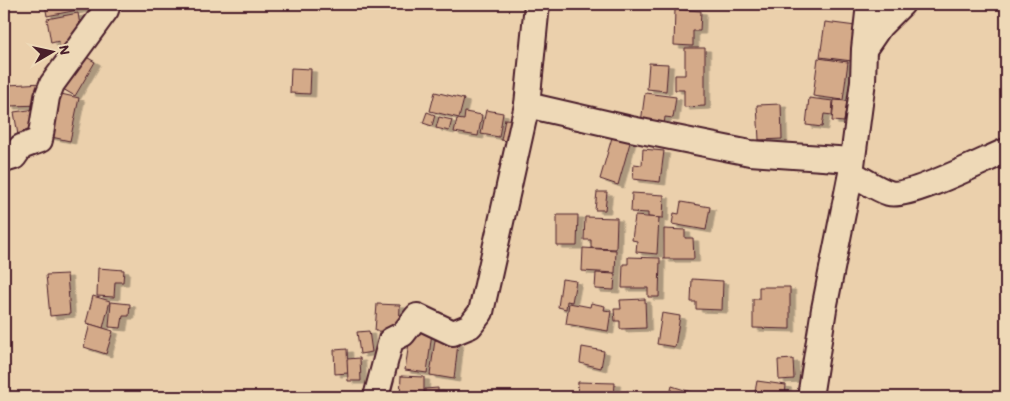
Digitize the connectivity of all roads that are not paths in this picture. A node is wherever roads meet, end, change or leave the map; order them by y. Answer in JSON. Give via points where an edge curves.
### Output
{"nodes":[{"id":1,"x":108,"y":4,"type":"edge"},
{"id":2,"x":537,"y":4,"type":"edge"},
{"id":3,"x":869,"y":4,"type":"edge"},
{"id":4,"x":902,"y":4,"type":"edge"},
{"id":5,"x":864,"y":49,"type":"junction"},
{"id":6,"x":527,"y":105,"type":"junction"},
{"id":7,"x":1006,"y":151,"type":"edge"},
{"id":8,"x":4,"y":160,"type":"edge"},
{"id":9,"x":851,"y":167,"type":"junction"},
{"id":10,"x":376,"y":397,"type":"edge"},
{"id":11,"x":810,"y":397,"type":"edge"}],
"edges":[{"from":1,"to":8,"type":"street","via":[[52,84],[40,140],[21,147],[14,157]]},
{"from":2,"to":6,"type":"street"},
{"from":3,"to":5,"type":"street"},
{"from":4,"to":5,"type":"street","via":[[880,26]]},
{"from":5,"to":9,"type":"street","via":[[863,81]]},
{"from":6,"to":9,"type":"street","via":[[750,153]]},
{"from":6,"to":10,"type":"street","via":[[479,317],[470,326],[453,333],[417,316],[403,334],[391,340]]},
{"from":7,"to":9,"type":"street","via":[[899,194],[890,193]]},
{"from":9,"to":11,"type":"street"}]}
